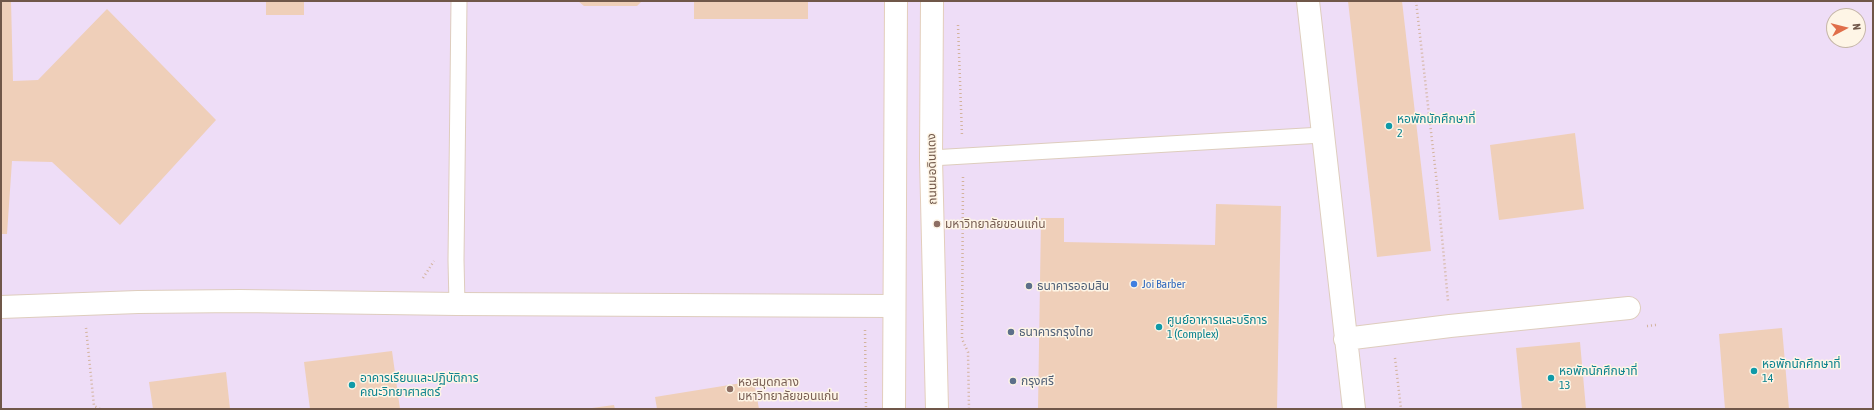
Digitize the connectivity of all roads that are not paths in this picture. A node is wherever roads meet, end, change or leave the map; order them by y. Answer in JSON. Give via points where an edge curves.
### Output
{"nodes":[{"id":1,"x":459,"y":1,"type":"edge"},
{"id":2,"x":896,"y":1,"type":"edge"},
{"id":3,"x":932,"y":1,"type":"edge"},
{"id":4,"x":1308,"y":1,"type":"edge"},
{"id":5,"x":1322,"y":135,"type":"junction"},
{"id":6,"x":931,"y":158,"type":"junction"},
{"id":7,"x":457,"y":304,"type":"junction"},
{"id":8,"x":893,"y":306,"type":"junction"},
{"id":9,"x":1,"y":307,"type":"edge"},
{"id":10,"x":1629,"y":308,"type":"dead end"},
{"id":11,"x":1345,"y":339,"type":"junction"},
{"id":12,"x":894,"y":409,"type":"edge"},
{"id":13,"x":936,"y":409,"type":"edge"},
{"id":14,"x":1354,"y":409,"type":"edge"}],
"edges":[{"from":1,"to":7,"type":"lane"},
{"from":2,"to":8,"type":"street"},
{"from":3,"to":6,"type":"street","name":"ถนนมอดินแดง"},
{"from":4,"to":5,"type":"street"},
{"from":5,"to":6,"type":"lane"},
{"from":5,"to":11,"type":"street"},
{"from":6,"to":13,"type":"street","name":"ถนนมอดินแดง"},
{"from":7,"to":8,"type":"street"},
{"from":7,"to":9,"type":"street","via":[[240,301]]},
{"from":8,"to":12,"type":"street"},
{"from":10,"to":11,"type":"street"},
{"from":11,"to":14,"type":"street"}]}
